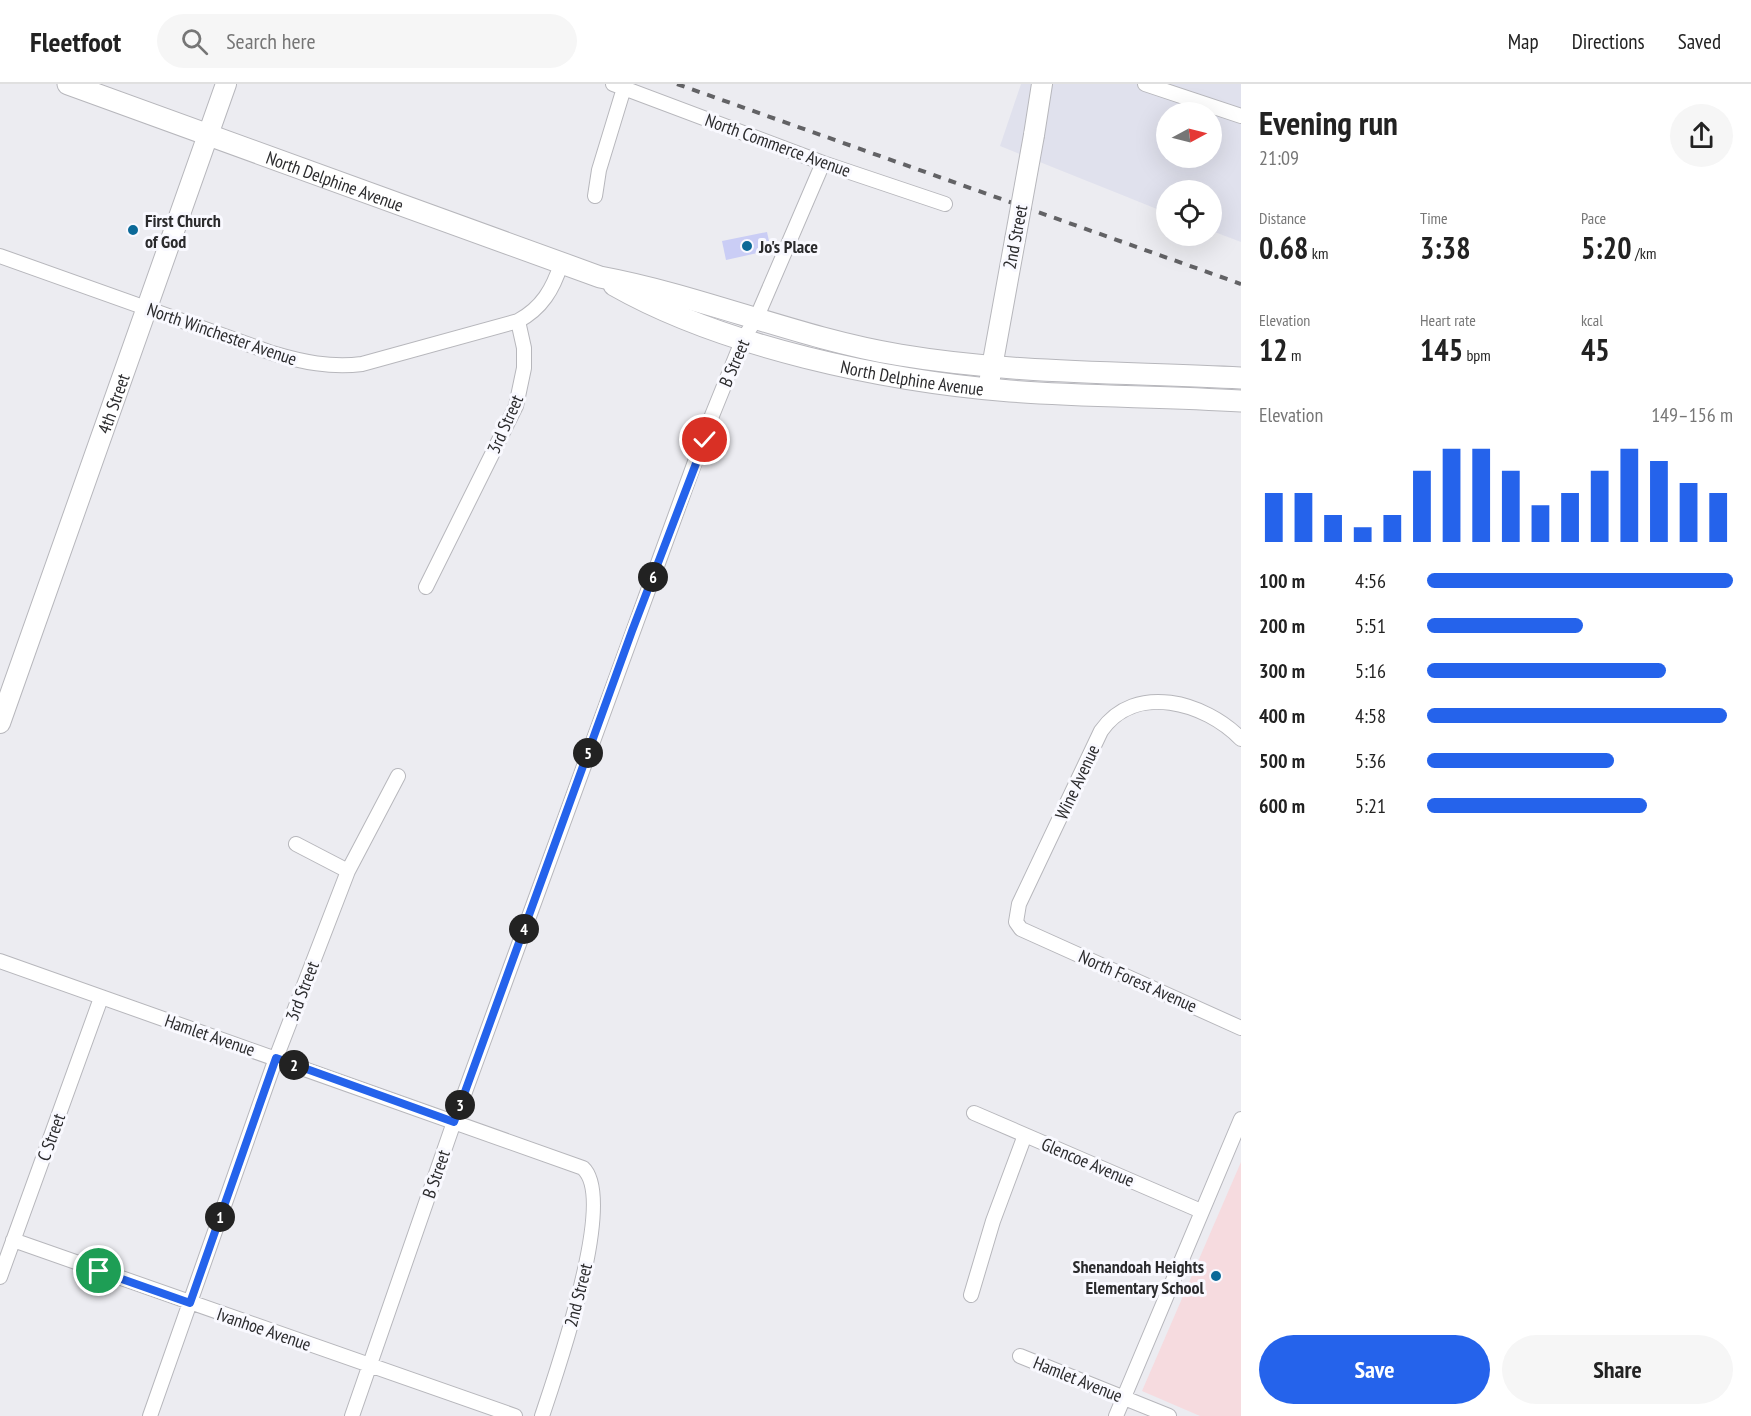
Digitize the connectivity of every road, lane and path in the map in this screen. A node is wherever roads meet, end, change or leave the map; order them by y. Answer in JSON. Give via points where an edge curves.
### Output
{"nodes":[{"id":1,"x":68,"y":84,"type":"edge"},
{"id":2,"x":226,"y":84,"type":"edge"},
{"id":3,"x":1042,"y":84,"type":"edge"},
{"id":4,"x":1145,"y":84,"type":"edge"},
{"id":5,"x":619,"y":86,"type":"edge"},
{"id":6,"x":1241,"y":116,"type":"edge"},
{"id":7,"x":208,"y":135,"type":"junction"},
{"id":8,"x":823,"y":163,"type":"junction"},
{"id":9,"x":595,"y":196,"type":"dead end"},
{"id":10,"x":945,"y":204,"type":"dead end"},
{"id":11,"x":0,"y":256,"type":"edge"},
{"id":12,"x":561,"y":264,"type":"junction"},
{"id":13,"x":600,"y":277,"type":"junction"},
{"id":14,"x":145,"y":308,"type":"junction"},
{"id":15,"x":756,"y":319,"type":"junction"},
{"id":16,"x":518,"y":321,"type":"junction"},
{"id":17,"x":743,"y":339,"type":"junction"},
{"id":18,"x":991,"y":367,"type":"junction"},
{"id":19,"x":1241,"y":378,"type":"edge"},
{"id":20,"x":988,"y":389,"type":"junction"},
{"id":21,"x":1241,"y":400,"type":"edge"},
{"id":22,"x":426,"y":587,"type":"dead end"},
{"id":23,"x":0,"y":723,"type":"edge"},
{"id":24,"x":1241,"y":739,"type":"edge"},
{"id":25,"x":398,"y":776,"type":"dead end"},
{"id":26,"x":296,"y":844,"type":"dead end"},
{"id":27,"x":348,"y":871,"type":"junction"},
{"id":28,"x":1034,"y":934,"type":"joint"},
{"id":29,"x":0,"y":961,"type":"edge"},
{"id":30,"x":102,"y":998,"type":"junction"},
{"id":31,"x":1241,"y":1028,"type":"edge"},
{"id":32,"x":276,"y":1058,"type":"junction"},
{"id":33,"x":974,"y":1113,"type":"dead end"},
{"id":34,"x":1241,"y":1119,"type":"edge"},
{"id":35,"x":454,"y":1122,"type":"junction"},
{"id":36,"x":1025,"y":1135,"type":"junction"},
{"id":37,"x":588,"y":1172,"type":"joint"},
{"id":38,"x":1201,"y":1211,"type":"junction"},
{"id":39,"x":13,"y":1240,"type":"junction"},
{"id":40,"x":0,"y":1277,"type":"edge"},
{"id":41,"x":971,"y":1295,"type":"dead end"},
{"id":42,"x":190,"y":1303,"type":"junction"},
{"id":43,"x":1020,"y":1356,"type":"dead end"},
{"id":44,"x":370,"y":1367,"type":"junction"},
{"id":45,"x":1122,"y":1398,"type":"junction"},
{"id":46,"x":150,"y":1416,"type":"edge"},
{"id":47,"x":352,"y":1416,"type":"edge"},
{"id":48,"x":515,"y":1416,"type":"edge"},
{"id":49,"x":542,"y":1416,"type":"edge"},
{"id":50,"x":1116,"y":1416,"type":"edge"},
{"id":51,"x":1169,"y":1416,"type":"edge"}],
"edges":[{"from":1,"to":7,"type":"main road","name":"North Delphine Avenue"},
{"from":2,"to":7,"type":"street","name":"4th Street"},
{"from":3,"to":18,"type":"street","name":"2nd Street","bridge":true},
{"from":4,"to":6,"type":"street"},
{"from":5,"to":8,"type":"street","name":"North Commerce Avenue"},
{"from":5,"to":9,"type":"street"},
{"from":7,"to":12,"type":"main road","name":"North Delphine Avenue"},
{"from":7,"to":14,"type":"street","name":"4th Street"},
{"from":8,"to":10,"type":"street","name":"North Commerce Avenue"},
{"from":8,"to":15,"type":"street","name":"B Street"},
{"from":11,"to":14,"type":"street","name":"North Winchester Avenue"},
{"from":12,"to":13,"type":"main road","name":"North Delphine Avenue"},
{"from":12,"to":16,"type":"street","via":[[539,307]]},
{"from":13,"to":15,"type":"main road","name":"North Delphine Avenue","via":[[656,287]]},
{"from":13,"to":17,"type":"main road","name":"North Delphine Avenue","via":[[644,302]]},
{"from":14,"to":16,"type":"street","name":"North Winchester Avenue","via":[[272,353],[332,366],[362,364]]},
{"from":14,"to":23,"type":"street","name":"4th Street"},
{"from":15,"to":17,"type":"street","name":"B Street"},
{"from":15,"to":18,"type":"main road","name":"North Delphine Avenue","via":[[898,355]]},
{"from":16,"to":22,"type":"street","name":"3rd Street","via":[[524,368],[516,406]]},
{"from":17,"to":20,"type":"main road","name":"North Delphine Avenue","via":[[848,367]]},
{"from":17,"to":35,"type":"street","name":"B Street","via":[[632,631]]},
{"from":18,"to":19,"type":"main road","name":"North Delphine Avenue"},
{"from":18,"to":20,"type":"street","name":"2nd Street"},
{"from":20,"to":21,"type":"main road","name":"North Delphine Avenue"},
{"from":24,"to":28,"type":"street","name":"Wine Avenue","via":[[1208,715],[1176,703],[1143,702],[1129,706],[1108,721],[1019,904],[1016,922]]},
{"from":25,"to":27,"type":"street","name":"3rd Street"},
{"from":26,"to":27,"type":"street"},
{"from":27,"to":32,"type":"street","name":"3rd Street"},
{"from":28,"to":31,"type":"street","name":"North Forest Avenue"},
{"from":29,"to":30,"type":"street","name":"Hamlet Avenue"},
{"from":30,"to":32,"type":"street","name":"Hamlet Avenue"},
{"from":30,"to":39,"type":"street","name":"C Street"},
{"from":32,"to":35,"type":"street","name":"Hamlet Avenue"},
{"from":32,"to":42,"type":"street","name":"3rd Street"},
{"from":33,"to":36,"type":"street","name":"Glencoe Avenue"},
{"from":34,"to":38,"type":"street"},
{"from":35,"to":37,"type":"street","name":"Hamlet Avenue"},
{"from":35,"to":44,"type":"street","name":"B Street"},
{"from":36,"to":38,"type":"street","name":"Glencoe Avenue"},
{"from":36,"to":41,"type":"street"},
{"from":37,"to":49,"type":"street","name":"2nd Street","via":[[595,1200],[587,1262]]},
{"from":38,"to":45,"type":"street"},
{"from":39,"to":40,"type":"street","name":"C Street"},
{"from":39,"to":42,"type":"street","name":"Ivanhoe Avenue"},
{"from":42,"to":44,"type":"street","name":"Ivanhoe Avenue"},
{"from":42,"to":46,"type":"street","name":"3rd Street"},
{"from":43,"to":45,"type":"street","name":"Hamlet Avenue"},
{"from":44,"to":47,"type":"street","name":"B Street"},
{"from":44,"to":48,"type":"street","name":"Ivanhoe Avenue"},
{"from":45,"to":50,"type":"street"},
{"from":45,"to":51,"type":"street","name":"Hamlet Avenue"}]}
